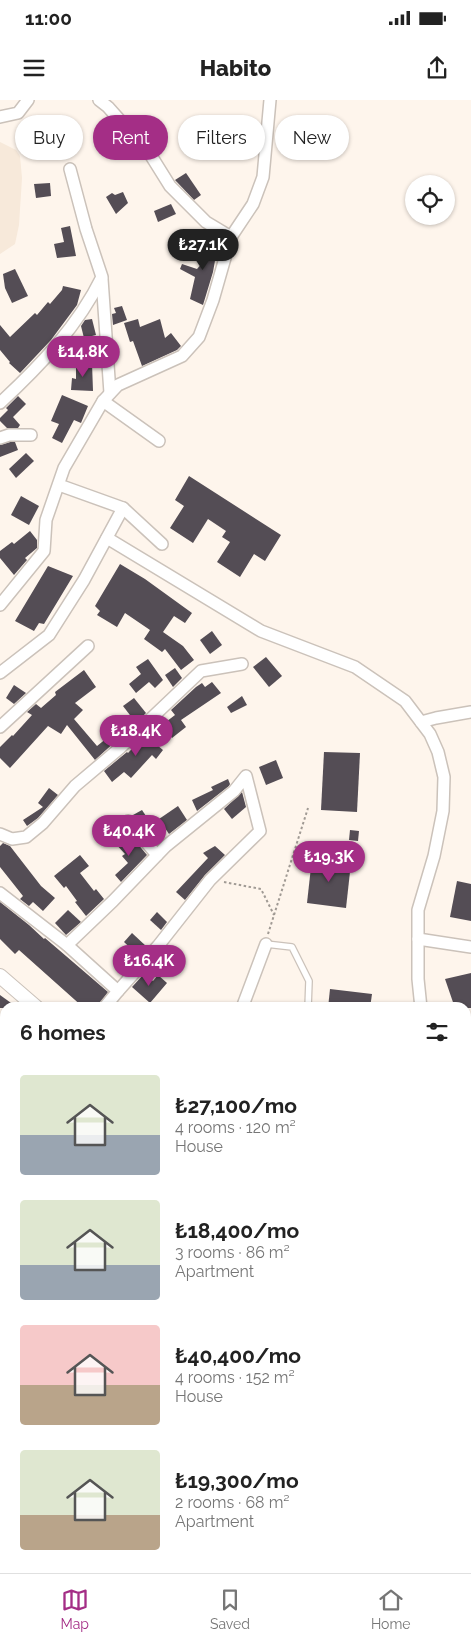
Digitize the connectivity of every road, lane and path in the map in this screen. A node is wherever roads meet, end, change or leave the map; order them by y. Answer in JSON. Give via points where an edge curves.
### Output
{"nodes":[{"id":1,"x":28,"y":100,"type":"edge"},
{"id":2,"x":98,"y":100,"type":"edge"},
{"id":3,"x":270,"y":100,"type":"edge"},
{"id":4,"x":0,"y":117,"type":"edge"},
{"id":5,"x":70,"y":169,"type":"dead end"},
{"id":6,"x":231,"y":236,"type":"junction"},
{"id":7,"x":102,"y":277,"type":"junction"},
{"id":8,"x":106,"y":397,"type":"junction"},
{"id":9,"x":0,"y":403,"type":"edge"},
{"id":10,"x":31,"y":435,"type":"dead end"},
{"id":11,"x":0,"y":438,"type":"edge"},
{"id":12,"x":159,"y":441,"type":"dead end"},
{"id":13,"x":59,"y":485,"type":"junction"},
{"id":14,"x":123,"y":508,"type":"junction"},
{"id":15,"x":107,"y":538,"type":"junction"},
{"id":16,"x":162,"y":544,"type":"dead end"},
{"id":17,"x":0,"y":605,"type":"edge"},
{"id":18,"x":88,"y":646,"type":"dead end"},
{"id":19,"x":242,"y":664,"type":"dead end"},
{"id":20,"x":0,"y":673,"type":"edge"},
{"id":21,"x":471,"y":712,"type":"edge"},
{"id":22,"x":421,"y":722,"type":"junction"},
{"id":23,"x":0,"y":727,"type":"edge"},
{"id":24,"x":308,"y":808,"type":"dead end"},
{"id":25,"x":128,"y":822,"type":"dead end"},
{"id":26,"x":0,"y":834,"type":"edge"},
{"id":27,"x":157,"y":855,"type":"junction"},
{"id":28,"x":210,"y":880,"type":"junction"},
{"id":29,"x":0,"y":892,"type":"edge"},
{"id":30,"x":274,"y":916,"type":"junction"},
{"id":31,"x":418,"y":939,"type":"junction"},
{"id":32,"x":266,"y":944,"type":"junction"},
{"id":33,"x":67,"y":945,"type":"junction"},
{"id":34,"x":471,"y":947,"type":"edge"},
{"id":35,"x":0,"y":976,"type":"edge"},
{"id":36,"x":118,"y":991,"type":"junction"},
{"id":37,"x":30,"y":1002,"type":"edge"},
{"id":38,"x":109,"y":1002,"type":"edge"},
{"id":39,"x":244,"y":1002,"type":"edge"},
{"id":40,"x":308,"y":1002,"type":"edge"},
{"id":41,"x":420,"y":1002,"type":"edge"}],
"edges":[{"from":1,"to":4,"type":"street","via":[[18,113]]},
{"from":2,"to":6,"type":"street","via":[[150,154],[170,186],[206,222]]},
{"from":3,"to":6,"type":"street","via":[[263,177],[253,204]]},
{"from":5,"to":7,"type":"street"},
{"from":6,"to":8,"type":"street","via":[[199,337],[182,356],[118,385]]},
{"from":7,"to":8,"type":"street"},
{"from":7,"to":9,"type":"street","via":[[65,336]]},
{"from":8,"to":12,"type":"street"},
{"from":8,"to":13,"type":"street","via":[[64,468]]},
{"from":10,"to":11,"type":"street"},
{"from":13,"to":14,"type":"street"},
{"from":13,"to":17,"type":"street","via":[[46,520],[44,551]]},
{"from":14,"to":15,"type":"street"},
{"from":14,"to":16,"type":"street"},
{"from":15,"to":20,"type":"street","via":[[49,635]]},
{"from":15,"to":22,"type":"street","via":[[261,630],[355,668],[405,701]]},
{"from":18,"to":23,"type":"street"},
{"from":19,"to":26,"type":"street","via":[[201,671],[76,786],[26,837],[12,839]]},
{"from":21,"to":22,"type":"street"},
{"from":22,"to":31,"type":"street","via":[[438,752],[444,777],[443,811],[436,847],[418,910]]},
{"from":24,"to":30,"type":"path"},
{"from":25,"to":27,"type":"street"},
{"from":27,"to":28,"type":"street","via":[[234,791],[246,776],[260,831]]},
{"from":27,"to":33,"type":"street"},
{"from":28,"to":30,"type":"path","via":[[261,889]]},
{"from":28,"to":36,"type":"street"},
{"from":29,"to":33,"type":"street"},
{"from":30,"to":32,"type":"path"},
{"from":31,"to":34,"type":"street"},
{"from":31,"to":41,"type":"street"},
{"from":32,"to":39,"type":"street"},
{"from":32,"to":40,"type":"lane","via":[[292,947],[309,981]]},
{"from":33,"to":36,"type":"street"},
{"from":35,"to":37,"type":"street"},
{"from":36,"to":38,"type":"street"}]}
